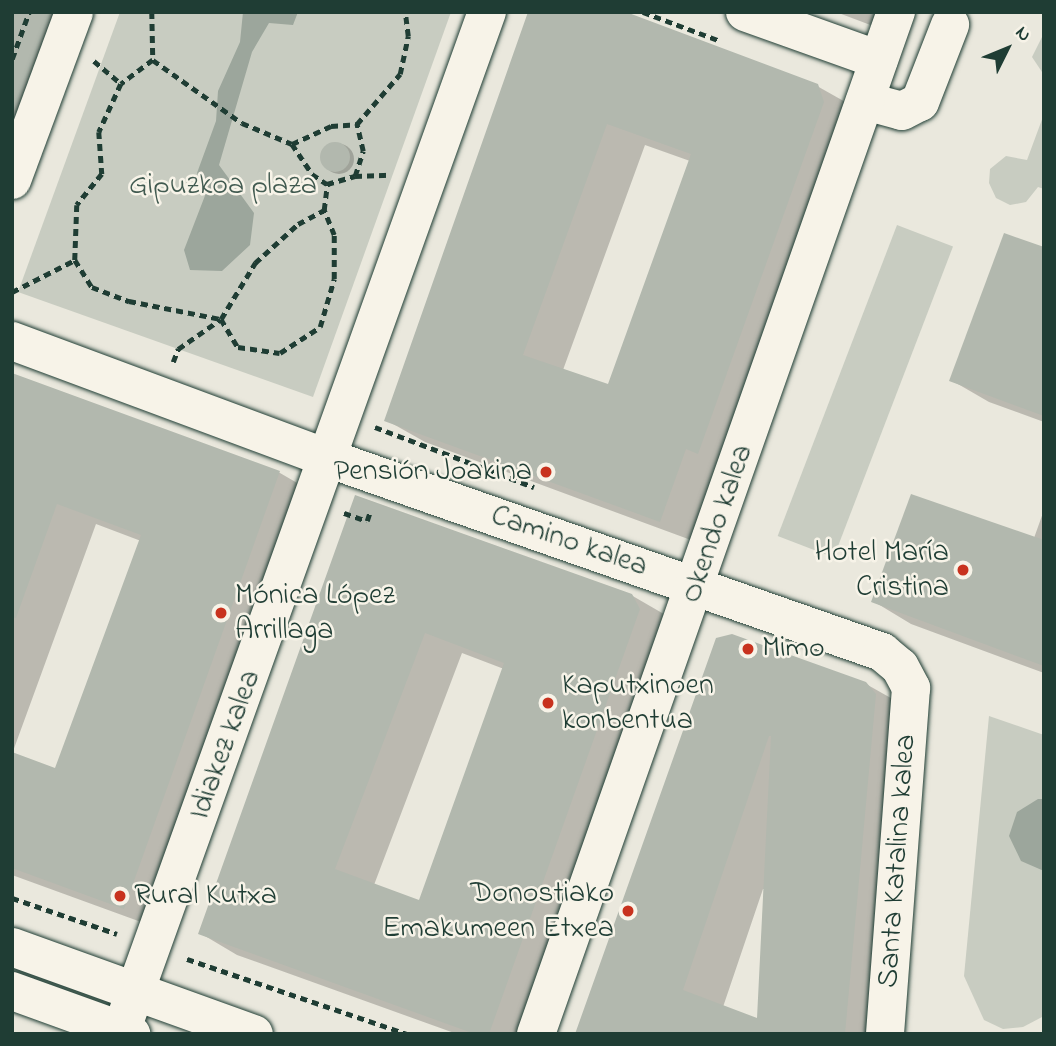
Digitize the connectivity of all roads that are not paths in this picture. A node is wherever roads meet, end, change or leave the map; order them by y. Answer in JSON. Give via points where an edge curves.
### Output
{"nodes":[{"id":1,"x":74,"y":12,"type":"edge"},
{"id":2,"x":487,"y":12,"type":"edge"},
{"id":3,"x":745,"y":12,"type":"edge"},
{"id":4,"x":896,"y":12,"type":"edge"},
{"id":5,"x":950,"y":25,"type":"dead end"},
{"id":6,"x":879,"y":60,"type":"junction"},
{"id":7,"x":865,"y":101,"type":"junction"},
{"id":8,"x":12,"y":180,"type":"edge"},
{"id":9,"x":12,"y":341,"type":"edge"},
{"id":10,"x":330,"y":459,"type":"junction"},
{"id":11,"x":697,"y":587,"type":"junction"},
{"id":12,"x":911,"y":688,"type":"joint"},
{"id":13,"x":12,"y":947,"type":"edge"},
{"id":14,"x":12,"y":991,"type":"edge"},
{"id":15,"x":137,"y":992,"type":"junction"},
{"id":16,"x":124,"y":1033,"type":"edge"},
{"id":17,"x":254,"y":1034,"type":"edge"},
{"id":18,"x":536,"y":1034,"type":"edge"},
{"id":19,"x":885,"y":1034,"type":"edge"}],
"edges":[{"from":1,"to":8,"type":"street"},
{"from":2,"to":10,"type":"street"},
{"from":3,"to":6,"type":"street"},
{"from":4,"to":6,"type":"street","name":"Okendo kalea"},
{"from":5,"to":7,"type":"street","via":[[920,102],[902,111]]},
{"from":6,"to":7,"type":"street","name":"Okendo kalea"},
{"from":7,"to":11,"type":"street","name":"Okendo kalea"},
{"from":9,"to":10,"type":"street"},
{"from":10,"to":11,"type":"street","name":"Camino kalea"},
{"from":10,"to":15,"type":"street","name":"Idiakez kalea"},
{"from":11,"to":12,"type":"street","name":"Camino kalea","via":[[882,652],[900,667]]},
{"from":11,"to":18,"type":"street","name":"Okendo kalea"},
{"from":12,"to":19,"type":"street","name":"Santa Katalina kalea"},
{"from":13,"to":15,"type":"street"},
{"from":14,"to":16,"type":"street"},
{"from":15,"to":16,"type":"street","name":"Idiakez kalea"},
{"from":15,"to":17,"type":"street"}]}
